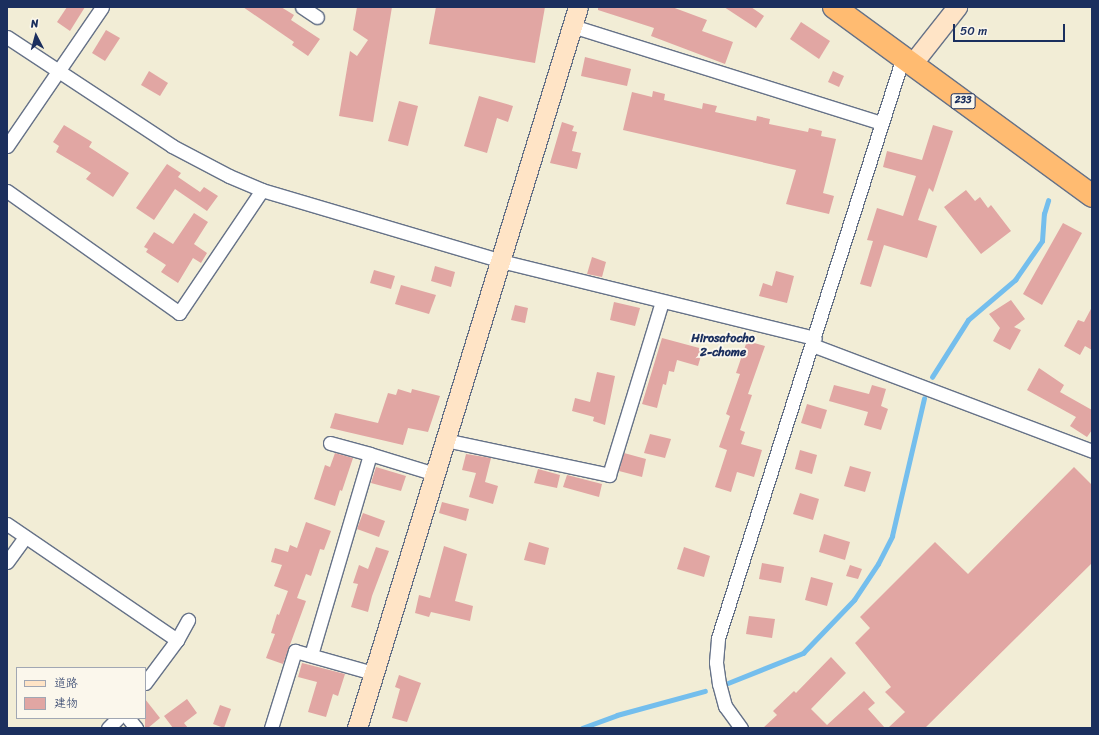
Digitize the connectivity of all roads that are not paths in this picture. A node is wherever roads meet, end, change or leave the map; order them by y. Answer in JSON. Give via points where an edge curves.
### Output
{"nodes":[{"id":1,"x":102,"y":7,"type":"edge"},
{"id":2,"x":302,"y":7,"type":"edge"},
{"id":3,"x":578,"y":7,"type":"edge"},
{"id":4,"x":834,"y":7,"type":"edge"},
{"id":5,"x":957,"y":7,"type":"edge"},
{"id":6,"x":317,"y":17,"type":"dead end"},
{"id":7,"x":572,"y":26,"type":"junction"},
{"id":8,"x":7,"y":37,"type":"edge"},
{"id":9,"x":907,"y":60,"type":"junction"},
{"id":10,"x":58,"y":71,"type":"junction"},
{"id":11,"x":881,"y":123,"type":"junction"},
{"id":12,"x":7,"y":146,"type":"edge"},
{"id":13,"x":262,"y":190,"type":"junction"},
{"id":14,"x":7,"y":191,"type":"edge"},
{"id":15,"x":1092,"y":196,"type":"edge"},
{"id":16,"x":501,"y":261,"type":"junction"},
{"id":17,"x":662,"y":302,"type":"junction"},
{"id":18,"x":813,"y":342,"type":"junction"},
{"id":19,"x":445,"y":440,"type":"junction"},
{"id":20,"x":330,"y":442,"type":"dead end"},
{"id":21,"x":1092,"y":451,"type":"edge"},
{"id":22,"x":370,"y":454,"type":"junction"},
{"id":23,"x":435,"y":474,"type":"junction"},
{"id":24,"x":7,"y":524,"type":"edge"},
{"id":25,"x":25,"y":537,"type":"junction"},
{"id":26,"x":7,"y":562,"type":"edge"},
{"id":27,"x":188,"y":620,"type":"dead end"},
{"id":28,"x":177,"y":640,"type":"junction"},
{"id":29,"x":311,"y":655,"type":"junction"},
{"id":30,"x":373,"y":673,"type":"junction"},
{"id":31,"x":146,"y":682,"type":"edge"},
{"id":32,"x":117,"y":719,"type":"edge"},
{"id":33,"x":129,"y":719,"type":"edge"},
{"id":34,"x":108,"y":728,"type":"edge"},
{"id":35,"x":136,"y":728,"type":"edge"},
{"id":36,"x":271,"y":728,"type":"edge"},
{"id":37,"x":357,"y":728,"type":"edge"},
{"id":38,"x":741,"y":728,"type":"edge"}],
"edges":[{"from":1,"to":10,"type":"street"},
{"from":2,"to":6,"type":"street"},
{"from":3,"to":7,"type":"street"},
{"from":4,"to":9,"type":"highway","number":"233"},
{"from":5,"to":9,"type":"street"},
{"from":7,"to":11,"type":"street"},
{"from":7,"to":16,"type":"street"},
{"from":8,"to":10,"type":"street"},
{"from":9,"to":11,"type":"street"},
{"from":9,"to":15,"type":"highway","number":"233"},
{"from":10,"to":12,"type":"street"},
{"from":10,"to":13,"type":"street","via":[[172,146]]},
{"from":11,"to":18,"type":"street"},
{"from":13,"to":14,"type":"street","via":[[179,313]]},
{"from":13,"to":16,"type":"street"},
{"from":16,"to":17,"type":"street"},
{"from":16,"to":19,"type":"street"},
{"from":17,"to":18,"type":"street"},
{"from":17,"to":19,"type":"street","via":[[609,475]]},
{"from":18,"to":21,"type":"street"},
{"from":18,"to":38,"type":"street","via":[[718,638],[716,662],[719,684],[725,706]]},
{"from":19,"to":23,"type":"street"},
{"from":20,"to":22,"type":"street"},
{"from":22,"to":23,"type":"street"},
{"from":22,"to":29,"type":"street"},
{"from":23,"to":30,"type":"street"},
{"from":24,"to":25,"type":"street"},
{"from":25,"to":26,"type":"street"},
{"from":25,"to":28,"type":"street"},
{"from":27,"to":28,"type":"street"},
{"from":28,"to":31,"type":"street"},
{"from":29,"to":30,"type":"street"},
{"from":29,"to":36,"type":"street","via":[[295,651]]},
{"from":30,"to":37,"type":"street"},
{"from":32,"to":34,"type":"street"},
{"from":33,"to":35,"type":"street"}]}
